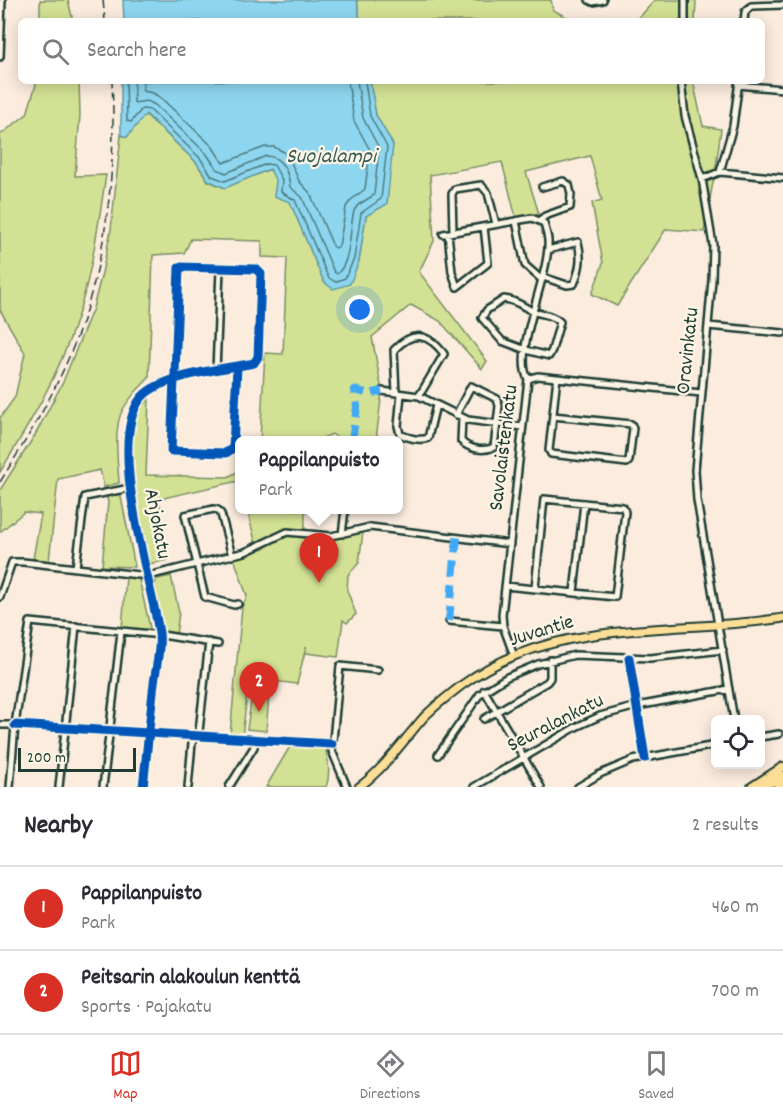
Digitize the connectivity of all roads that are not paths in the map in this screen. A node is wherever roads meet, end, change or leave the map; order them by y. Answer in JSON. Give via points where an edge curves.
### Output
{"nodes":[{"id":1,"x":2,"y":0,"type":"edge"},
{"id":2,"x":589,"y":0,"type":"edge"},
{"id":3,"x":603,"y":0,"type":"edge"},
{"id":4,"x":685,"y":0,"type":"edge"},
{"id":5,"x":783,"y":5,"type":"edge"},
{"id":6,"x":685,"y":18,"type":"edge"},
{"id":7,"x":744,"y":18,"type":"edge"},
{"id":8,"x":0,"y":57,"type":"edge"},
{"id":9,"x":681,"y":84,"type":"edge"},
{"id":10,"x":738,"y":84,"type":"edge"},
{"id":11,"x":746,"y":84,"type":"edge"},
{"id":12,"x":783,"y":89,"type":"edge"},
{"id":13,"x":720,"y":172,"type":"junction"},
{"id":14,"x":783,"y":178,"type":"edge"},
{"id":15,"x":702,"y":179,"type":"junction"},
{"id":16,"x":542,"y":187,"type":"dead end"},
{"id":17,"x":516,"y":221,"type":"junction"},
{"id":18,"x":539,"y":221,"type":"junction"},
{"id":19,"x":496,"y":224,"type":"junction"},
{"id":20,"x":484,"y":226,"type":"junction"},
{"id":21,"x":448,"y":233,"type":"junction"},
{"id":22,"x":548,"y":250,"type":"junction"},
{"id":23,"x":220,"y":268,"type":"junction"},
{"id":24,"x":542,"y":278,"type":"junction"},
{"id":25,"x":534,"y":311,"type":"junction"},
{"id":26,"x":708,"y":326,"type":"junction"},
{"id":27,"x":783,"y":333,"type":"edge"},
{"id":28,"x":526,"y":350,"type":"junction"},
{"id":29,"x":237,"y":367,"type":"junction"},
{"id":30,"x":216,"y":371,"type":"junction"},
{"id":31,"x":557,"y":378,"type":"junction"},
{"id":32,"x":528,"y":379,"type":"junction"},
{"id":33,"x":174,"y":380,"type":"junction"},
{"id":34,"x":382,"y":391,"type":"dead end"},
{"id":35,"x":701,"y":393,"type":"junction"},
{"id":36,"x":399,"y":394,"type":"junction"},
{"id":37,"x":420,"y":396,"type":"junction"},
{"id":38,"x":435,"y":405,"type":"junction"},
{"id":39,"x":553,"y":416,"type":"junction"},
{"id":40,"x":459,"y":417,"type":"junction"},
{"id":41,"x":497,"y":424,"type":"junction"},
{"id":42,"x":522,"y":427,"type":"junction"},
{"id":43,"x":130,"y":488,"type":"junction"},
{"id":44,"x":584,"y":503,"type":"junction"},
{"id":45,"x":344,"y":514,"type":"edge"},
{"id":46,"x":342,"y":534,"type":"junction"},
{"id":47,"x":510,"y":544,"type":"junction"},
{"id":48,"x":232,"y":556,"type":"junction"},
{"id":49,"x":198,"y":564,"type":"junction"},
{"id":50,"x":76,"y":567,"type":"junction"},
{"id":51,"x":148,"y":576,"type":"junction"},
{"id":52,"x":506,"y":586,"type":"junction"},
{"id":53,"x":535,"y":588,"type":"junction"},
{"id":54,"x":574,"y":592,"type":"junction"},
{"id":55,"x":0,"y":597,"type":"edge"},
{"id":56,"x":238,"y":604,"type":"dead end"},
{"id":57,"x":783,"y":618,"type":"edge"},
{"id":58,"x":449,"y":621,"type":"dead end"},
{"id":59,"x":76,"y":626,"type":"junction"},
{"id":60,"x":503,"y":626,"type":"junction"},
{"id":61,"x":718,"y":626,"type":"junction"},
{"id":62,"x":121,"y":632,"type":"junction"},
{"id":63,"x":159,"y":635,"type":"junction"},
{"id":64,"x":209,"y":642,"type":"junction"},
{"id":65,"x":218,"y":644,"type":"dead end"},
{"id":66,"x":723,"y":650,"type":"junction"},
{"id":67,"x":514,"y":656,"type":"junction"},
{"id":68,"x":550,"y":660,"type":"junction"},
{"id":69,"x":378,"y":670,"type":"dead end"},
{"id":70,"x":729,"y":689,"type":"junction"},
{"id":71,"x":484,"y":690,"type":"junction"},
{"id":72,"x":496,"y":712,"type":"junction"},
{"id":73,"x":733,"y":715,"type":"edge"},
{"id":74,"x":484,"y":719,"type":"dead end"},
{"id":75,"x":0,"y":725,"type":"edge"},
{"id":76,"x":15,"y":725,"type":"junction"},
{"id":77,"x":779,"y":734,"type":"dead end"},
{"id":78,"x":765,"y":736,"type":"edge"},
{"id":79,"x":711,"y":746,"type":"edge"},
{"id":80,"x":254,"y":747,"type":"dead end"},
{"id":81,"x":438,"y":755,"type":"dead end"},
{"id":82,"x":524,"y":758,"type":"junction"},
{"id":83,"x":783,"y":767,"type":"edge"},
{"id":84,"x":783,"y":776,"type":"edge"},
{"id":85,"x":783,"y":784,"type":"edge"},
{"id":86,"x":10,"y":787,"type":"edge"},
{"id":87,"x":59,"y":787,"type":"edge"},
{"id":88,"x":103,"y":787,"type":"edge"},
{"id":89,"x":143,"y":787,"type":"edge"},
{"id":90,"x":188,"y":787,"type":"edge"},
{"id":91,"x":229,"y":787,"type":"edge"},
{"id":92,"x":347,"y":787,"type":"edge"},
{"id":93,"x":359,"y":787,"type":"edge"},
{"id":94,"x":474,"y":787,"type":"edge"},
{"id":95,"x":541,"y":787,"type":"edge"},
{"id":96,"x":578,"y":787,"type":"edge"},
{"id":97,"x":752,"y":787,"type":"edge"},
{"id":98,"x":762,"y":787,"type":"edge"},
{"id":99,"x":778,"y":787,"type":"edge"}],
"edges":[{"from":1,"to":8,"type":"street"},
{"from":2,"to":3,"type":"street"},
{"from":4,"to":6,"type":"street"},
{"from":5,"to":7,"type":"street","via":[[751,6]]},
{"from":9,"to":15,"type":"street","name":"Oravinkatu"},
{"from":10,"to":13,"type":"street","via":[[734,126]]},
{"from":11,"to":12,"type":"street"},
{"from":13,"to":14,"type":"street"},
{"from":13,"to":15,"type":"street"},
{"from":15,"to":26,"type":"street","name":"Oravinkatu","via":[[713,245]]},
{"from":16,"to":18,"type":"street","via":[[564,181],[569,184],[571,202],[570,207]]},
{"from":17,"to":18,"type":"street"},
{"from":17,"to":19,"type":"street"},
{"from":17,"to":24,"type":"street","via":[[525,265]]},
{"from":18,"to":22,"type":"street","via":[[544,223]]},
{"from":19,"to":20,"type":"street"},
{"from":19,"to":21,"type":"street","via":[[488,193],[481,185],[455,189]]},
{"from":20,"to":21,"type":"street"},
{"from":20,"to":21,"type":"street","via":[[488,263],[457,287]]},
{"from":22,"to":24,"type":"street"},
{"from":22,"to":24,"type":"street","via":[[578,242],[579,272],[574,284]]},
{"from":23,"to":29,"type":"street","name":"Ahjokatu","via":[[256,269],[261,274],[258,357],[254,363]]},
{"from":23,"to":30,"type":"street"},
{"from":23,"to":33,"type":"street","via":[[179,267]]},
{"from":24,"to":25,"type":"street"},
{"from":25,"to":28,"type":"street"},
{"from":25,"to":28,"type":"street","via":[[555,316],[560,322],[549,356]]},
{"from":25,"to":28,"type":"street","via":[[504,299],[482,318],[502,341]]},
{"from":26,"to":27,"type":"street"},
{"from":26,"to":35,"type":"street","name":"Oravinkatu"},
{"from":28,"to":32,"type":"street","via":[[524,372]]},
{"from":29,"to":30,"type":"street","name":"Ahjokatu"},
{"from":29,"to":33,"type":"street","via":[[233,448],[226,453],[171,451]]},
{"from":30,"to":33,"type":"street","name":"Ahjokatu"},
{"from":31,"to":32,"type":"street","name":"Savolaistenkatu"},
{"from":31,"to":35,"type":"street","name":"Savolaistenkatu"},
{"from":31,"to":39,"type":"street"},
{"from":32,"to":42,"type":"street","name":"Savolaistenkatu"},
{"from":33,"to":43,"type":"street","name":"Ahjokatu","via":[[150,390],[133,412],[129,435]]},
{"from":34,"to":36,"type":"street"},
{"from":35,"to":61,"type":"street","name":"Oravinkatu","via":[[696,480]]},
{"from":36,"to":37,"type":"street"},
{"from":36,"to":37,"type":"street","via":[[394,350],[422,336],[444,354]]},
{"from":36,"to":38,"type":"street","via":[[398,426],[405,437],[428,438]]},
{"from":37,"to":38,"type":"street"},
{"from":38,"to":40,"type":"street"},
{"from":39,"to":39,"type":"street","via":[[631,424],[627,463],[551,454]]},
{"from":40,"to":41,"type":"street"},
{"from":40,"to":41,"type":"street","via":[[461,441],[466,447],[494,447]]},
{"from":40,"to":41,"type":"street","via":[[471,386],[497,399]]},
{"from":41,"to":42,"type":"street"},
{"from":42,"to":47,"type":"street","name":"Savolaistenkatu"},
{"from":43,"to":50,"type":"street","via":[[85,497]]},
{"from":43,"to":51,"type":"street","name":"Ahjokatu"},
{"from":44,"to":53,"type":"street","via":[[544,499]]},
{"from":44,"to":54,"type":"street"},
{"from":44,"to":54,"type":"street","via":[[623,507],[625,512],[615,597]]},
{"from":45,"to":46,"type":"street"},
{"from":46,"to":47,"type":"street","via":[[370,527]]},
{"from":46,"to":48,"type":"street","via":[[287,532]]},
{"from":47,"to":52,"type":"street","name":"Savolaistenkatu"},
{"from":48,"to":49,"type":"street"},
{"from":48,"to":49,"type":"street","via":[[218,510],[185,515]]},
{"from":49,"to":51,"type":"street"},
{"from":49,"to":56,"type":"street","via":[[206,597]]},
{"from":50,"to":51,"type":"street"},
{"from":50,"to":55,"type":"street","via":[[12,562]]},
{"from":51,"to":63,"type":"street","name":"Ahjokatu"},
{"from":52,"to":53,"type":"street"},
{"from":52,"to":60,"type":"street","name":"Savolaistenkatu"},
{"from":53,"to":54,"type":"street"},
{"from":57,"to":61,"type":"main road","name":"Juvantie"},
{"from":58,"to":60,"type":"street"},
{"from":59,"to":62,"type":"street"},
{"from":59,"to":76,"type":"street","via":[[30,622]]},
{"from":59,"to":87,"type":"street"},
{"from":60,"to":67,"type":"street","name":"Savolaistenkatu"},
{"from":61,"to":66,"type":"street","name":"Oravinkatu"},
{"from":61,"to":67,"type":"main road","name":"Juvantie","via":[[603,633]]},
{"from":62,"to":63,"type":"street"},
{"from":62,"to":88,"type":"street"},
{"from":63,"to":64,"type":"street"},
{"from":63,"to":89,"type":"street","name":"Ahjokatu"},
{"from":64,"to":65,"type":"street"},
{"from":64,"to":90,"type":"street"},
{"from":66,"to":68,"type":"street","via":[[650,658],[575,655]]},
{"from":66,"to":70,"type":"street","name":"Oravinkatu"},
{"from":67,"to":93,"type":"main road","name":"Juvantie","via":[[441,701]]},
{"from":68,"to":71,"type":"street"},
{"from":68,"to":72,"type":"street","via":[[547,682]]},
{"from":69,"to":92,"type":"street","via":[[340,666],[332,751]]},
{"from":70,"to":73,"type":"street","name":"Oravinkatu"},
{"from":70,"to":82,"type":"street","name":"Seuralankatu","via":[[612,711]]},
{"from":71,"to":72,"type":"street"},
{"from":71,"to":81,"type":"street"},
{"from":72,"to":74,"type":"street"},
{"from":72,"to":82,"type":"street"},
{"from":75,"to":76,"type":"street"},
{"from":76,"to":86,"type":"street"},
{"from":77,"to":78,"type":"street"},
{"from":79,"to":96,"type":"street","via":[[633,760]]},
{"from":80,"to":91,"type":"street"},
{"from":82,"to":94,"type":"street","name":"Seuralankatu"},
{"from":82,"to":95,"type":"street"},
{"from":83,"to":97,"type":"highway"},
{"from":84,"to":98,"type":"highway"},
{"from":85,"to":99,"type":"highway"}]}
